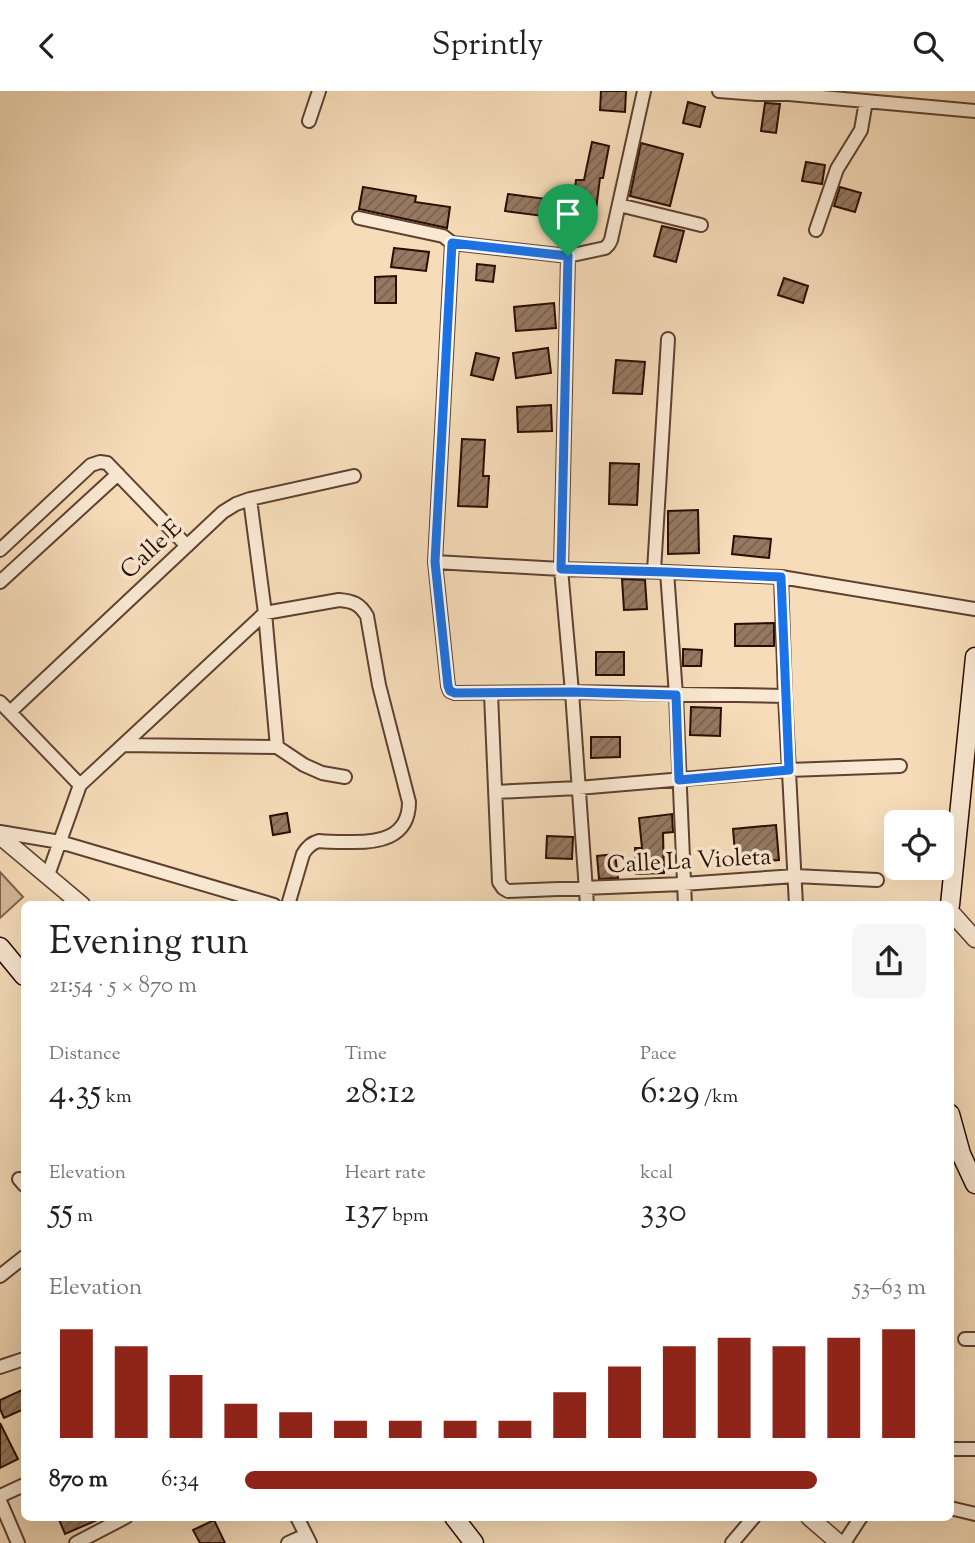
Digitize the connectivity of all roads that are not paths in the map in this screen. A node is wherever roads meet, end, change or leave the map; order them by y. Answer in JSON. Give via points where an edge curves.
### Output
{"nodes":[{"id":1,"x":319,"y":91,"type":"edge"},
{"id":2,"x":644,"y":91,"type":"edge"},
{"id":3,"x":719,"y":91,"type":"edge"},
{"id":4,"x":866,"y":101,"type":"junction"},
{"id":5,"x":975,"y":111,"type":"edge"},
{"id":6,"x":309,"y":121,"type":"dead end"},
{"id":7,"x":619,"y":205,"type":"junction"},
{"id":8,"x":359,"y":218,"type":"dead end"},
{"id":9,"x":701,"y":225,"type":"dead end"},
{"id":10,"x":816,"y":230,"type":"dead end"},
{"id":11,"x":452,"y":243,"type":"junction"},
{"id":12,"x":568,"y":256,"type":"junction"},
{"id":13,"x":668,"y":339,"type":"dead end"},
{"id":14,"x":118,"y":474,"type":"junction"},
{"id":15,"x":354,"y":476,"type":"dead end"},
{"id":16,"x":250,"y":499,"type":"junction"},
{"id":17,"x":187,"y":546,"type":"junction"},
{"id":18,"x":0,"y":549,"type":"edge"},
{"id":19,"x":435,"y":562,"type":"junction"},
{"id":20,"x":561,"y":569,"type":"junction"},
{"id":21,"x":660,"y":572,"type":"junction"},
{"id":22,"x":781,"y":577,"type":"junction"},
{"id":23,"x":0,"y":582,"type":"edge"},
{"id":24,"x":975,"y":609,"type":"edge"},
{"id":25,"x":265,"y":613,"type":"junction"},
{"id":26,"x":975,"y":657,"type":"edge"},
{"id":27,"x":975,"y":667,"type":"edge"},
{"id":28,"x":572,"y":692,"type":"junction"},
{"id":29,"x":491,"y":694,"type":"junction"},
{"id":30,"x":676,"y":695,"type":"junction"},
{"id":31,"x":785,"y":696,"type":"junction"},
{"id":32,"x":0,"y":702,"type":"edge"},
{"id":33,"x":10,"y":712,"type":"junction"},
{"id":34,"x":124,"y":745,"type":"junction"},
{"id":35,"x":277,"y":747,"type":"junction"},
{"id":36,"x":900,"y":766,"type":"dead end"},
{"id":37,"x":789,"y":770,"type":"junction"},
{"id":38,"x":345,"y":777,"type":"dead end"},
{"id":39,"x":679,"y":780,"type":"junction"},
{"id":40,"x":80,"y":785,"type":"junction"},
{"id":41,"x":578,"y":788,"type":"junction"},
{"id":42,"x":495,"y":792,"type":"junction"},
{"id":43,"x":0,"y":834,"type":"edge"},
{"id":44,"x":60,"y":842,"type":"junction"},
{"id":45,"x":48,"y":876,"type":"junction"},
{"id":46,"x":795,"y":876,"type":"junction"},
{"id":47,"x":877,"y":880,"type":"dead end"},
{"id":48,"x":683,"y":884,"type":"junction"},
{"id":49,"x":586,"y":889,"type":"junction"},
{"id":50,"x":77,"y":901,"type":"edge"},
{"id":51,"x":260,"y":901,"type":"edge"},
{"id":52,"x":289,"y":901,"type":"edge"},
{"id":53,"x":587,"y":901,"type":"edge"},
{"id":54,"x":685,"y":901,"type":"edge"},
{"id":55,"x":796,"y":901,"type":"edge"},
{"id":56,"x":950,"y":901,"type":"edge"},
{"id":57,"x":954,"y":915,"type":"edge"},
{"id":58,"x":975,"y":939,"type":"edge"},
{"id":59,"x":0,"y":947,"type":"edge"},
{"id":60,"x":21,"y":972,"type":"edge"},
{"id":61,"x":954,"y":1129,"type":"edge"},
{"id":62,"x":974,"y":1182,"type":"edge"},
{"id":63,"x":21,"y":1259,"type":"edge"},
{"id":64,"x":1,"y":1274,"type":"edge"},
{"id":65,"x":21,"y":1360,"type":"edge"},
{"id":66,"x":0,"y":1367,"type":"edge"},
{"id":67,"x":954,"y":1449,"type":"edge"},
{"id":68,"x":975,"y":1449,"type":"edge"},
{"id":69,"x":21,"y":1487,"type":"edge"},
{"id":70,"x":0,"y":1498,"type":"edge"},
{"id":71,"x":954,"y":1509,"type":"edge"},
{"id":72,"x":975,"y":1514,"type":"edge"},
{"id":73,"x":121,"y":1521,"type":"edge"},
{"id":74,"x":299,"y":1521,"type":"edge"},
{"id":75,"x":454,"y":1521,"type":"edge"},
{"id":76,"x":455,"y":1521,"type":"edge"},
{"id":77,"x":751,"y":1521,"type":"edge"},
{"id":78,"x":814,"y":1521,"type":"edge"},
{"id":79,"x":859,"y":1521,"type":"edge"},
{"id":80,"x":103,"y":1537,"type":"edge"},
{"id":81,"x":308,"y":1539,"type":"edge"},
{"id":82,"x":18,"y":1543,"type":"edge"},
{"id":83,"x":76,"y":1543,"type":"edge"},
{"id":84,"x":288,"y":1543,"type":"edge"},
{"id":85,"x":462,"y":1543,"type":"edge"},
{"id":86,"x":474,"y":1543,"type":"edge"},
{"id":87,"x":732,"y":1543,"type":"edge"},
{"id":88,"x":839,"y":1543,"type":"edge"},
{"id":89,"x":844,"y":1543,"type":"edge"}],
"edges":[{"from":1,"to":6,"type":"street"},
{"from":2,"to":7,"type":"street"},
{"from":3,"to":4,"type":"street"},
{"from":4,"to":5,"type":"street"},
{"from":4,"to":10,"type":"street","via":[[861,130],[837,169]]},
{"from":7,"to":9,"type":"street"},
{"from":7,"to":12,"type":"street","via":[[609,244]]},
{"from":8,"to":11,"type":"street","via":[[443,236]]},
{"from":11,"to":12,"type":"street"},
{"from":11,"to":19,"type":"street"},
{"from":12,"to":20,"type":"street"},
{"from":13,"to":21,"type":"street"},
{"from":14,"to":17,"type":"street"},
{"from":14,"to":18,"type":"street","via":[[107,463],[91,465]]},
{"from":14,"to":23,"type":"street"},
{"from":15,"to":16,"type":"street","name":"Calle E"},
{"from":16,"to":17,"type":"street","name":"Calle E","via":[[223,512]]},
{"from":16,"to":25,"type":"street"},
{"from":17,"to":33,"type":"street","name":"Calle E"},
{"from":19,"to":20,"type":"street"},
{"from":19,"to":29,"type":"street","via":[[450,691]]},
{"from":20,"to":21,"type":"street"},
{"from":20,"to":28,"type":"street"},
{"from":21,"to":22,"type":"street"},
{"from":21,"to":30,"type":"street"},
{"from":22,"to":24,"type":"street"},
{"from":22,"to":31,"type":"street"},
{"from":25,"to":34,"type":"street"},
{"from":25,"to":35,"type":"street"},
{"from":25,"to":52,"type":"street","via":[[340,600],[363,608],[408,802],[409,815],[402,825],[380,841],[319,841],[307,847]]},
{"from":26,"to":27,"type":"main road"},
{"from":27,"to":56,"type":"main road"},
{"from":28,"to":29,"type":"street"},
{"from":28,"to":30,"type":"street"},
{"from":28,"to":41,"type":"street"},
{"from":29,"to":42,"type":"street"},
{"from":30,"to":31,"type":"street"},
{"from":30,"to":39,"type":"street"},
{"from":31,"to":37,"type":"street"},
{"from":32,"to":33,"type":"street"},
{"from":33,"to":40,"type":"street"},
{"from":34,"to":35,"type":"street"},
{"from":34,"to":40,"type":"street"},
{"from":35,"to":38,"type":"street","via":[[322,773]]},
{"from":36,"to":37,"type":"street"},
{"from":37,"to":39,"type":"street"},
{"from":37,"to":46,"type":"street"},
{"from":39,"to":41,"type":"street"},
{"from":39,"to":48,"type":"street"},
{"from":40,"to":44,"type":"street"},
{"from":41,"to":42,"type":"street"},
{"from":41,"to":49,"type":"street"},
{"from":42,"to":49,"type":"street","name":"Calle La Violeta","via":[[503,888]]},
{"from":43,"to":44,"type":"street"},
{"from":43,"to":45,"type":"street"},
{"from":44,"to":45,"type":"street"},
{"from":44,"to":51,"type":"street"},
{"from":45,"to":50,"type":"street"},
{"from":46,"to":47,"type":"street","name":"Calle La Violeta"},
{"from":46,"to":48,"type":"street","name":"Calle La Violeta"},
{"from":46,"to":55,"type":"street"},
{"from":48,"to":49,"type":"street","name":"Calle La Violeta"},
{"from":48,"to":54,"type":"street"},
{"from":49,"to":53,"type":"street"},
{"from":57,"to":58,"type":"street"},
{"from":59,"to":60,"type":"main road"},
{"from":61,"to":62,"type":"main road"},
{"from":63,"to":64,"type":"street"},
{"from":65,"to":66,"type":"street"},
{"from":67,"to":68,"type":"street"},
{"from":69,"to":70,"type":"street"},
{"from":70,"to":82,"type":"street"},
{"from":71,"to":72,"type":"street"},
{"from":73,"to":80,"type":"street"},
{"from":74,"to":81,"type":"street"},
{"from":75,"to":85,"type":"main road"},
{"from":76,"to":86,"type":"main road"},
{"from":77,"to":87,"type":"street"},
{"from":78,"to":88,"type":"street"},
{"from":79,"to":89,"type":"street"},
{"from":80,"to":83,"type":"street"},
{"from":81,"to":84,"type":"street"}]}
